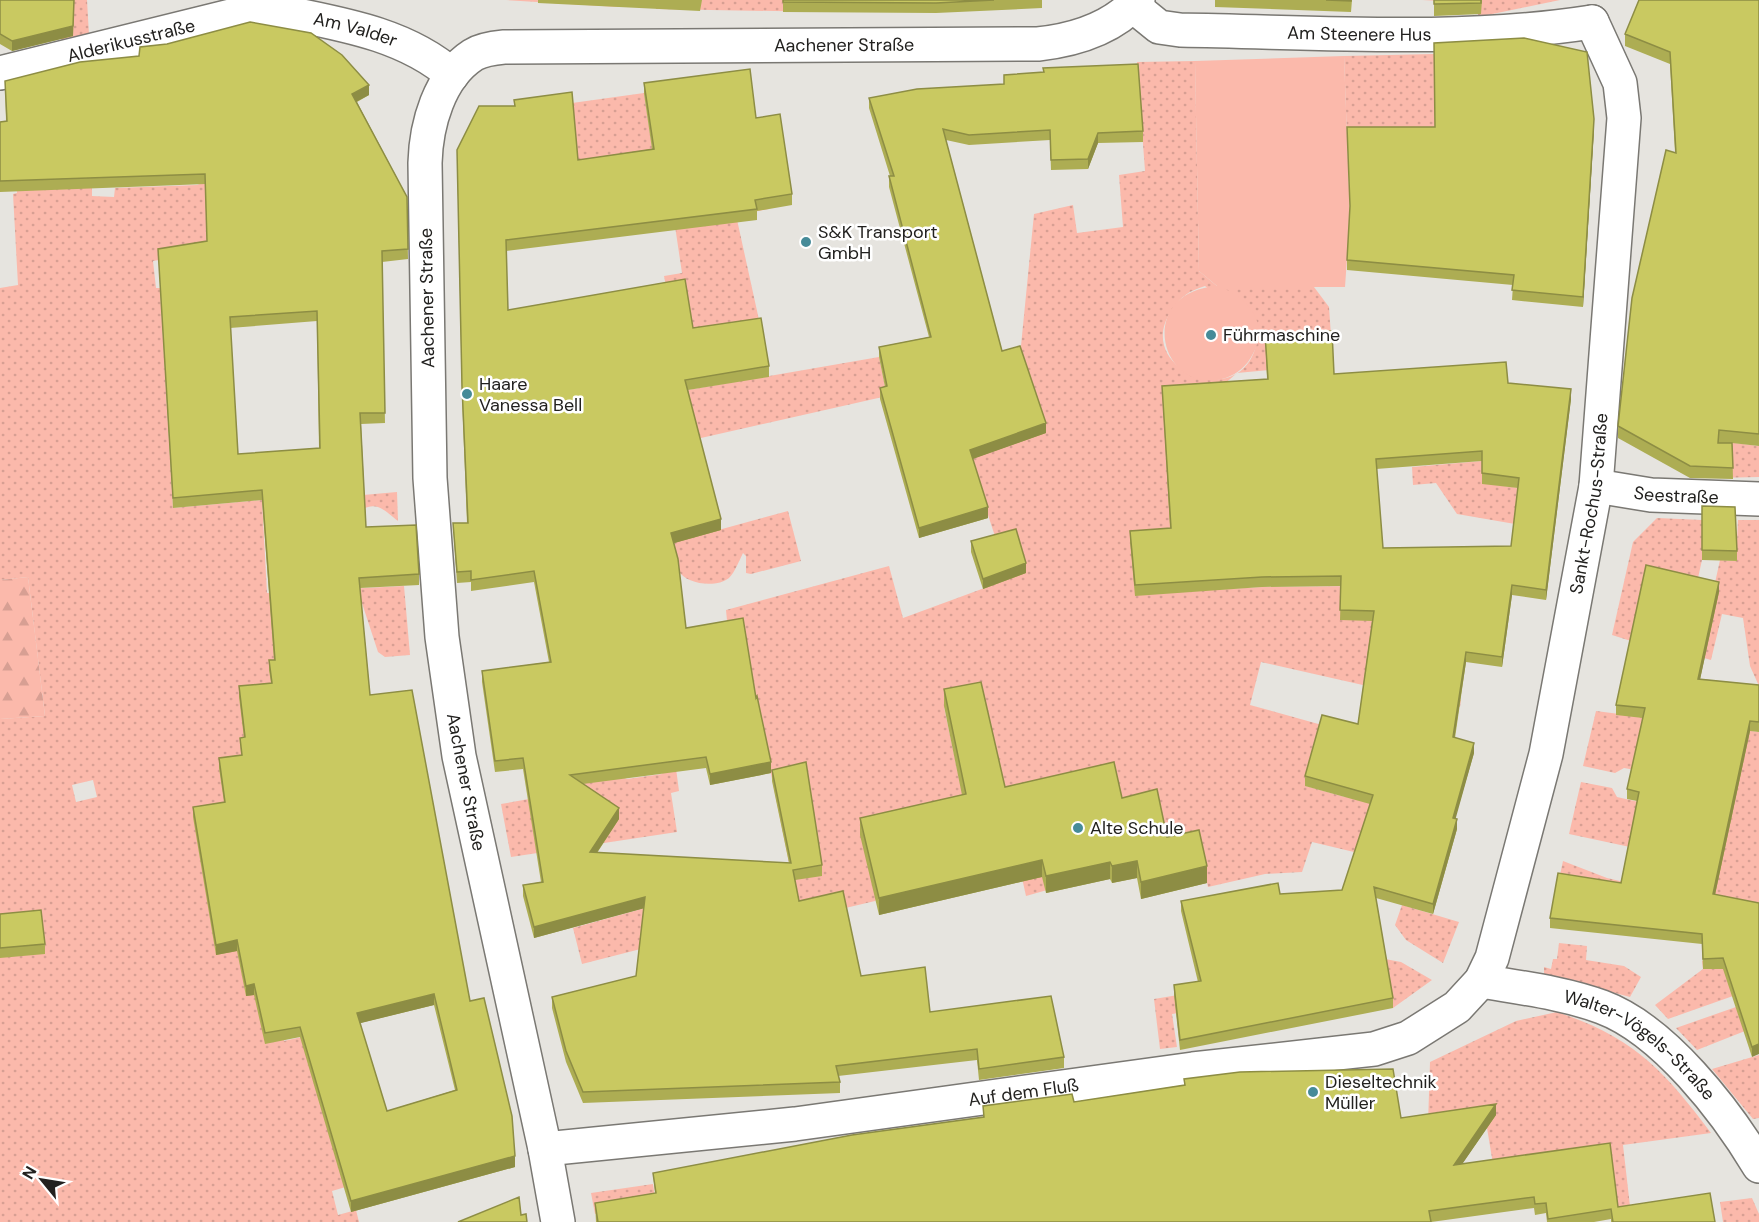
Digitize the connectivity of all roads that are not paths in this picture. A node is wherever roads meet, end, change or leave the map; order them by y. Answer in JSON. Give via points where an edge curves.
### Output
{"nodes":[{"id":1,"x":1136,"y":3,"type":"edge"},
{"id":2,"x":257,"y":4,"type":"edge"},
{"id":3,"x":1601,"y":11,"type":"edge"},
{"id":4,"x":0,"y":73,"type":"edge"},
{"id":5,"x":452,"y":75,"type":"junction"},
{"id":6,"x":1596,"y":486,"type":"junction"},
{"id":7,"x":1759,"y":499,"type":"edge"},
{"id":8,"x":1481,"y":981,"type":"junction"},
{"id":9,"x":545,"y":1149,"type":"junction"},
{"id":10,"x":1759,"y":1166,"type":"edge"},
{"id":11,"x":558,"y":1222,"type":"edge"}],
"edges":[{"from":1,"to":3,"type":"street","name":"Am Steenere Hus","via":[[1159,27],[1180,30],[1441,34],[1523,31]]},
{"from":1,"to":5,"type":"street","name":"Aachener Straße","via":[[1113,21],[1081,36],[1038,44],[504,47],[474,54]]},
{"from":2,"to":4,"type":"street","name":"Alderikusstraße"},
{"from":2,"to":5,"type":"street","name":"Am Valder","via":[[385,38],[434,59]]},
{"from":3,"to":6,"type":"street","name":"Sankt-Rochus-Straße","via":[[1620,83],[1624,118]]},
{"from":5,"to":9,"type":"street","name":"Aachener Straße","via":[[432,119],[425,163],[435,561],[459,756]]},
{"from":6,"to":7,"type":"street","name":"Seestraße","via":[[1652,495]]},
{"from":6,"to":8,"type":"street","name":"Sankt-Rochus-Straße","via":[[1546,754],[1492,958]]},
{"from":8,"to":9,"type":"street","name":"Auf dem Fluß","via":[[1438,1021],[1408,1038],[1374,1049],[1193,1069],[795,1124]]},
{"from":8,"to":10,"type":"street","name":"Walter-Vögels-Straße","via":[[1570,997],[1603,1008],[1636,1026],[1708,1096]]},
{"from":9,"to":11,"type":"street","name":"Aachener Straße"}]}
